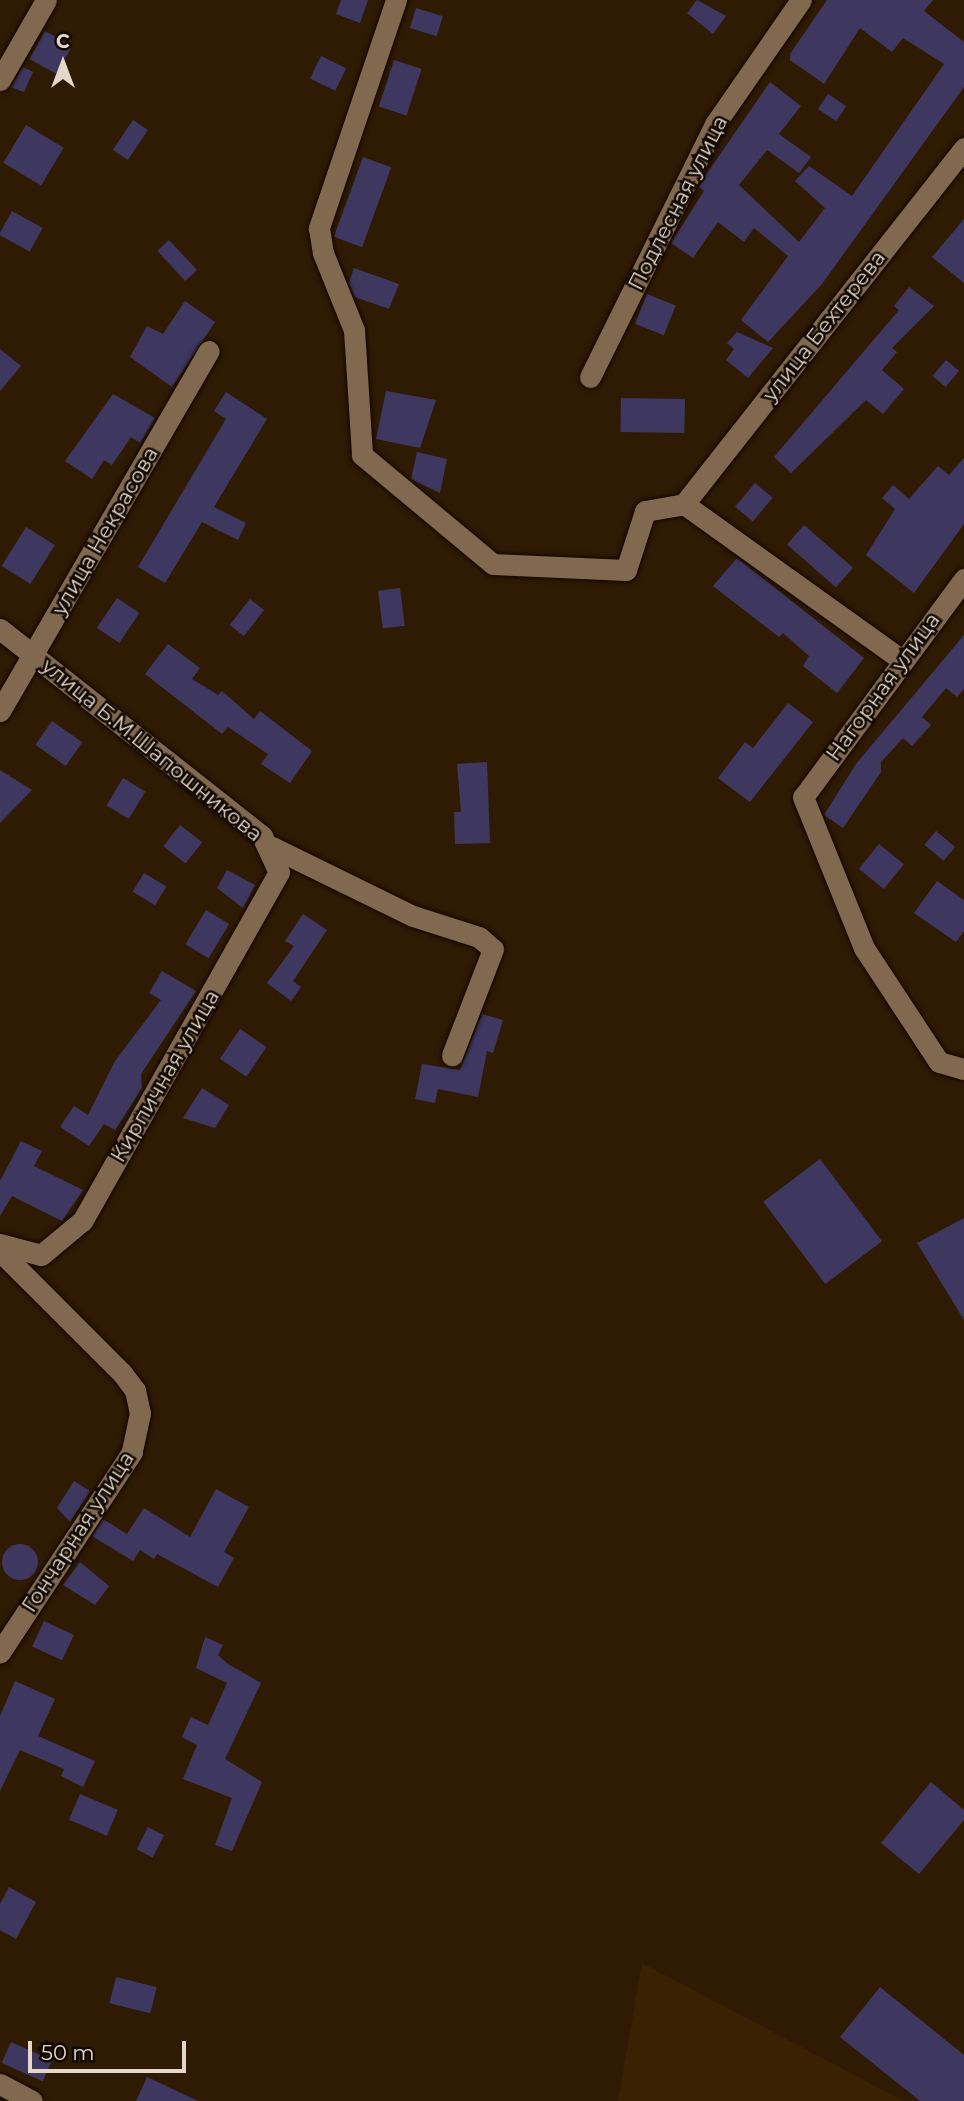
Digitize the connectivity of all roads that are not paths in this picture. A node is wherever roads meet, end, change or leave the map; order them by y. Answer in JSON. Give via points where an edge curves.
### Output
{"nodes":[{"id":1,"x":46,"y":0,"type":"edge"},
{"id":2,"x":396,"y":0,"type":"edge"},
{"id":3,"x":801,"y":0,"type":"edge"},
{"id":4,"x":0,"y":80,"type":"edge"},
{"id":5,"x":964,"y":148,"type":"edge"},
{"id":6,"x":209,"y":351,"type":"dead end"},
{"id":7,"x":590,"y":377,"type":"dead end"},
{"id":8,"x":684,"y":504,"type":"junction"},
{"id":9,"x":964,"y":579,"type":"edge"},
{"id":10,"x":0,"y":629,"type":"edge"},
{"id":11,"x":34,"y":655,"type":"junction"},
{"id":12,"x":902,"y":660,"type":"junction"},
{"id":13,"x":0,"y":711,"type":"edge"},
{"id":14,"x":272,"y":847,"type":"junction"},
{"id":15,"x":276,"y":885,"type":"joint"},
{"id":16,"x":452,"y":1055,"type":"dead end"},
{"id":17,"x":964,"y":1069,"type":"edge"},
{"id":18,"x":0,"y":1244,"type":"edge"},
{"id":19,"x":0,"y":1251,"type":"edge"},
{"id":20,"x":0,"y":1652,"type":"edge"},
{"id":21,"x":0,"y":2084,"type":"edge"},
{"id":22,"x":32,"y":2101,"type":"edge"}],
"edges":[{"from":1,"to":4,"type":"street"},
{"from":2,"to":8,"type":"street","via":[[319,228],[323,253],[355,330],[362,455],[493,564],[626,570],[645,511]]},
{"from":3,"to":7,"type":"street","name":"Подлесная улица","via":[[716,124]]},
{"from":5,"to":8,"type":"street","name":"улица Бехтерева"},
{"from":6,"to":11,"type":"street","name":"улица Некрасова"},
{"from":8,"to":12,"type":"street"},
{"from":9,"to":12,"type":"street","name":"Нагорная улица"},
{"from":10,"to":11,"type":"street","name":"улица Б.М.Шапошникова"},
{"from":11,"to":13,"type":"street","name":"улица Некрасова"},
{"from":11,"to":14,"type":"street","name":"улица Б.М.Шапошникова"},
{"from":12,"to":17,"type":"street","name":"Нагорная улица","via":[[803,797],[864,947],[939,1062]]},
{"from":14,"to":15,"type":"street","name":"улица Б.М.Шапошникова"},
{"from":14,"to":16,"type":"street","via":[[414,916],[479,937],[493,948]]},
{"from":15,"to":18,"type":"street","name":"Кирпичная улица","via":[[82,1221],[41,1255]]},
{"from":19,"to":20,"type":"street","name":"Гончарная улица","via":[[122,1373],[135,1390],[140,1413],[132,1452]]},
{"from":21,"to":22,"type":"street"}]}
